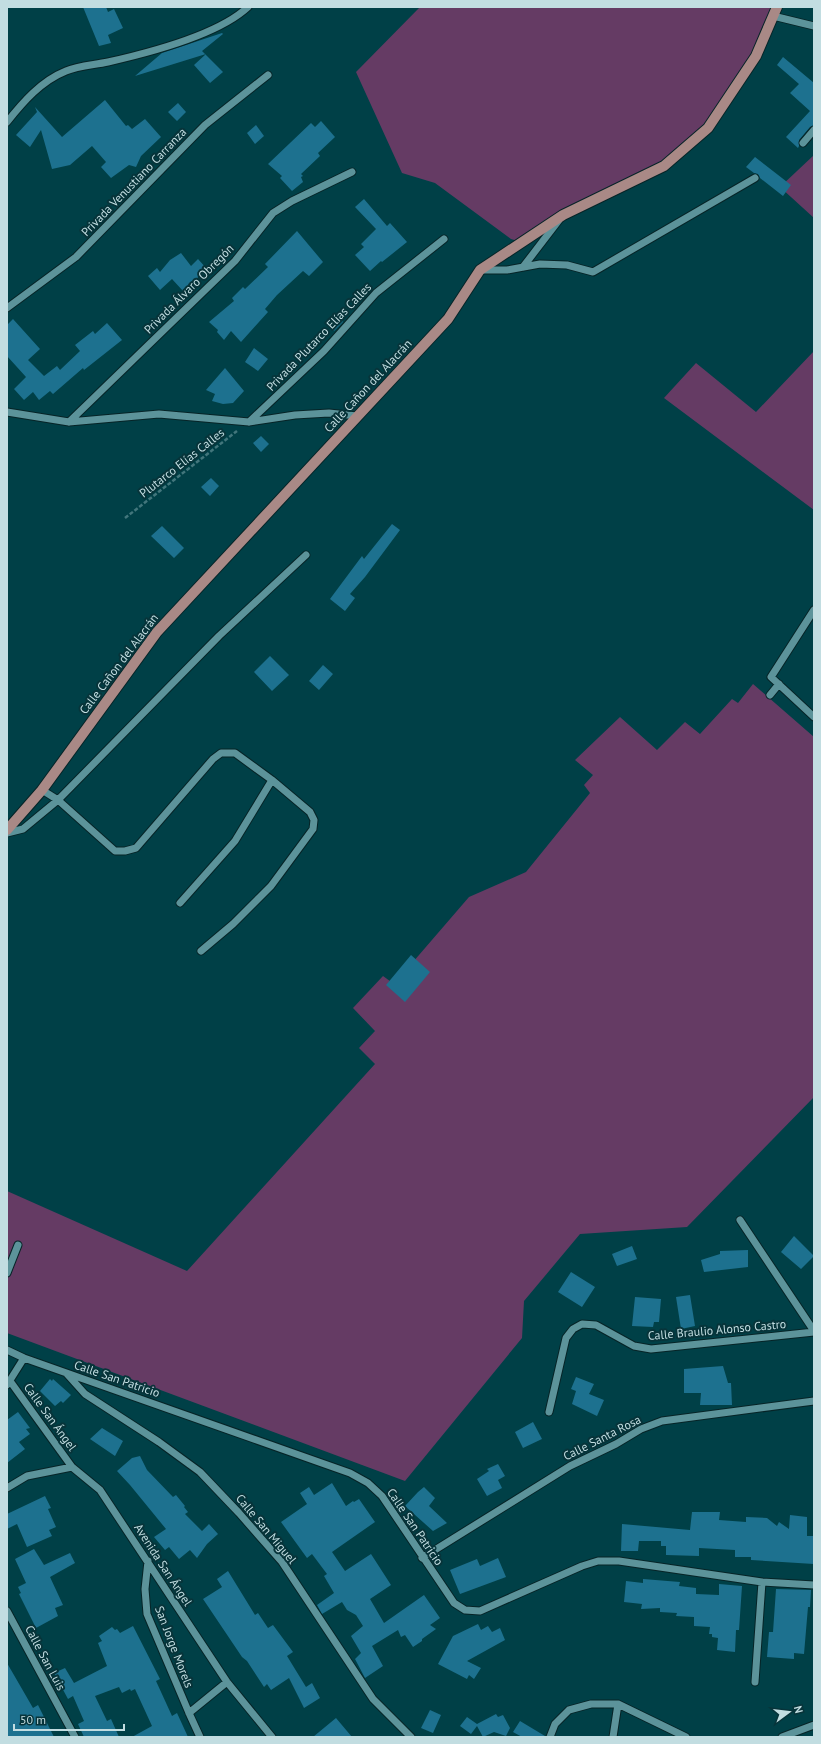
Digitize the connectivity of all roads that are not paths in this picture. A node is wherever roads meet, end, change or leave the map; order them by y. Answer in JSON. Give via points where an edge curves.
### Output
{"nodes":[{"id":1,"x":248,"y":7,"type":"edge"},
{"id":2,"x":775,"y":12,"type":"edge"},
{"id":3,"x":814,"y":26,"type":"edge"},
{"id":4,"x":268,"y":75,"type":"dead end"},
{"id":5,"x":7,"y":122,"type":"edge"},
{"id":6,"x":814,"y":130,"type":"edge"},
{"id":7,"x":803,"y":143,"type":"dead end"},
{"id":8,"x":352,"y":172,"type":"dead end"},
{"id":9,"x":755,"y":178,"type":"dead end"},
{"id":10,"x":563,"y":215,"type":"junction"},
{"id":11,"x":444,"y":239,"type":"dead end"},
{"id":12,"x":523,"y":267,"type":"junction"},
{"id":13,"x":480,"y":270,"type":"junction"},
{"id":14,"x":10,"y":306,"type":"edge"},
{"id":15,"x":7,"y":412,"type":"edge"},
{"id":16,"x":357,"y":416,"type":"junction"},
{"id":17,"x":69,"y":422,"type":"junction"},
{"id":18,"x":249,"y":422,"type":"junction"},
{"id":19,"x":306,"y":555,"type":"dead end"},
{"id":20,"x":814,"y":610,"type":"edge"},
{"id":21,"x":779,"y":684,"type":"junction"},
{"id":22,"x":770,"y":695,"type":"dead end"},
{"id":23,"x":814,"y":717,"type":"edge"},
{"id":24,"x":272,"y":780,"type":"junction"},
{"id":25,"x":42,"y":790,"type":"junction"},
{"id":26,"x":58,"y":800,"type":"junction"},
{"id":27,"x":7,"y":831,"type":"edge"},
{"id":28,"x":180,"y":903,"type":"dead end"},
{"id":29,"x":201,"y":951,"type":"dead end"},
{"id":30,"x":740,"y":1220,"type":"dead end"},
{"id":31,"x":18,"y":1245,"type":"dead end"},
{"id":32,"x":7,"y":1273,"type":"edge"},
{"id":33,"x":814,"y":1332,"type":"edge"},
{"id":34,"x":7,"y":1350,"type":"edge"},
{"id":35,"x":24,"y":1358,"type":"junction"},
{"id":36,"x":66,"y":1373,"type":"junction"},
{"id":37,"x":9,"y":1383,"type":"edge"},
{"id":38,"x":814,"y":1401,"type":"edge"},
{"id":39,"x":549,"y":1412,"type":"dead end"},
{"id":40,"x":72,"y":1467,"type":"junction"},
{"id":41,"x":7,"y":1488,"type":"edge"},
{"id":42,"x":422,"y":1558,"type":"junction"},
{"id":43,"x":148,"y":1562,"type":"junction"},
{"id":44,"x":762,"y":1582,"type":"junction"},
{"id":45,"x":814,"y":1585,"type":"edge"},
{"id":46,"x":7,"y":1611,"type":"edge"},
{"id":47,"x":227,"y":1682,"type":"junction"},
{"id":48,"x":755,"y":1682,"type":"dead end"},
{"id":49,"x":618,"y":1704,"type":"junction"},
{"id":50,"x":188,"y":1713,"type":"junction"},
{"id":51,"x":814,"y":1725,"type":"edge"},
{"id":52,"x":75,"y":1737,"type":"edge"},
{"id":53,"x":200,"y":1737,"type":"edge"},
{"id":54,"x":272,"y":1737,"type":"edge"},
{"id":55,"x":411,"y":1737,"type":"edge"},
{"id":56,"x":550,"y":1737,"type":"edge"},
{"id":57,"x":613,"y":1737,"type":"edge"},
{"id":58,"x":686,"y":1737,"type":"edge"},
{"id":59,"x":782,"y":1737,"type":"edge"}],
"edges":[{"from":1,"to":5,"type":"street","via":[[216,28],[156,50],[66,71],[25,99]]},
{"from":2,"to":3,"type":"street"},
{"from":2,"to":10,"type":"main road","name":"Calle Cañon del Alacrán","via":[[756,56],[708,128],[664,166]]},
{"from":4,"to":14,"type":"street","name":"Privada Venustiano Carranza","via":[[205,125],[76,257]]},
{"from":6,"to":7,"type":"street"},
{"from":8,"to":17,"type":"street","name":"Privada Álvaro Obregón","via":[[273,213],[235,261]]},
{"from":9,"to":12,"type":"street","via":[[593,272],[567,265],[540,264]]},
{"from":10,"to":12,"type":"street"},
{"from":10,"to":13,"type":"main road","name":"Calle Cañon del Alacrán"},
{"from":11,"to":18,"type":"street","name":"Privada Plutarco Elías Calles","via":[[376,292],[324,351]]},
{"from":12,"to":13,"type":"street"},
{"from":13,"to":16,"type":"main road","name":"Calle Cañon del Alacrán","via":[[448,319]]},
{"from":15,"to":17,"type":"street"},
{"from":16,"to":18,"type":"street","via":[[329,413],[295,414]]},
{"from":16,"to":25,"type":"main road","name":"Calle Cañon del Alacrán","via":[[157,632]]},
{"from":17,"to":18,"type":"street","via":[[159,414]]},
{"from":19,"to":26,"type":"street","via":[[219,636]]},
{"from":20,"to":21,"type":"street","via":[[772,677]]},
{"from":21,"to":22,"type":"street"},
{"from":21,"to":23,"type":"street"},
{"from":24,"to":26,"type":"street","via":[[235,753],[221,753],[136,848],[125,851],[115,851]]},
{"from":24,"to":28,"type":"street","via":[[235,841]]},
{"from":24,"to":29,"type":"street","via":[[310,812],[314,820],[313,829],[271,886]]},
{"from":25,"to":26,"type":"street"},
{"from":25,"to":27,"type":"main road","name":"Calle Cañon del Alacrán"},
{"from":26,"to":27,"type":"street","via":[[23,829]]},
{"from":30,"to":33,"type":"street"},
{"from":31,"to":32,"type":"street"},
{"from":33,"to":39,"type":"street","name":"Calle Braulio Alonso Castro","via":[[651,1349],[634,1346],[596,1325],[582,1324],[572,1329],[566,1338]]},
{"from":34,"to":35,"type":"street","name":"Calle San Patricio"},
{"from":35,"to":36,"type":"street","name":"Calle San Patricio"},
{"from":35,"to":37,"type":"street"},
{"from":36,"to":42,"type":"street","name":"Calle San Patricio","via":[[350,1473],[368,1483],[382,1496]]},
{"from":36,"to":55,"type":"street","name":"Calle San Miguel","via":[[85,1394],[200,1472],[239,1513],[282,1562],[373,1699]]},
{"from":37,"to":40,"type":"street","name":"Calle San Ángel"},
{"from":38,"to":42,"type":"street","name":"Calle Santa Rosa","via":[[662,1421],[641,1429],[570,1466]]},
{"from":40,"to":41,"type":"street","via":[[27,1476]]},
{"from":40,"to":43,"type":"street","name":"Avenida San Ángel","via":[[100,1490]]},
{"from":42,"to":44,"type":"street","name":"Calle San Patricio","via":[[454,1603],[465,1610],[480,1610],[598,1561],[619,1561]]},
{"from":43,"to":47,"type":"street","name":"Avenida San Ángel"},
{"from":43,"to":50,"type":"street","name":"San Jorge Morels","via":[[144,1589],[147,1614]]},
{"from":44,"to":45,"type":"street","name":"Calle San Patricio"},
{"from":44,"to":48,"type":"street"},
{"from":46,"to":52,"type":"street","name":"Calle San Luis"},
{"from":47,"to":50,"type":"street"},
{"from":47,"to":54,"type":"street","name":"Avenida San Ángel"},
{"from":49,"to":56,"type":"street","via":[[591,1704],[569,1710],[555,1724]]},
{"from":49,"to":57,"type":"street"},
{"from":49,"to":58,"type":"street"},
{"from":50,"to":53,"type":"street","name":"San Jorge Morels"},
{"from":51,"to":59,"type":"street"}]}
